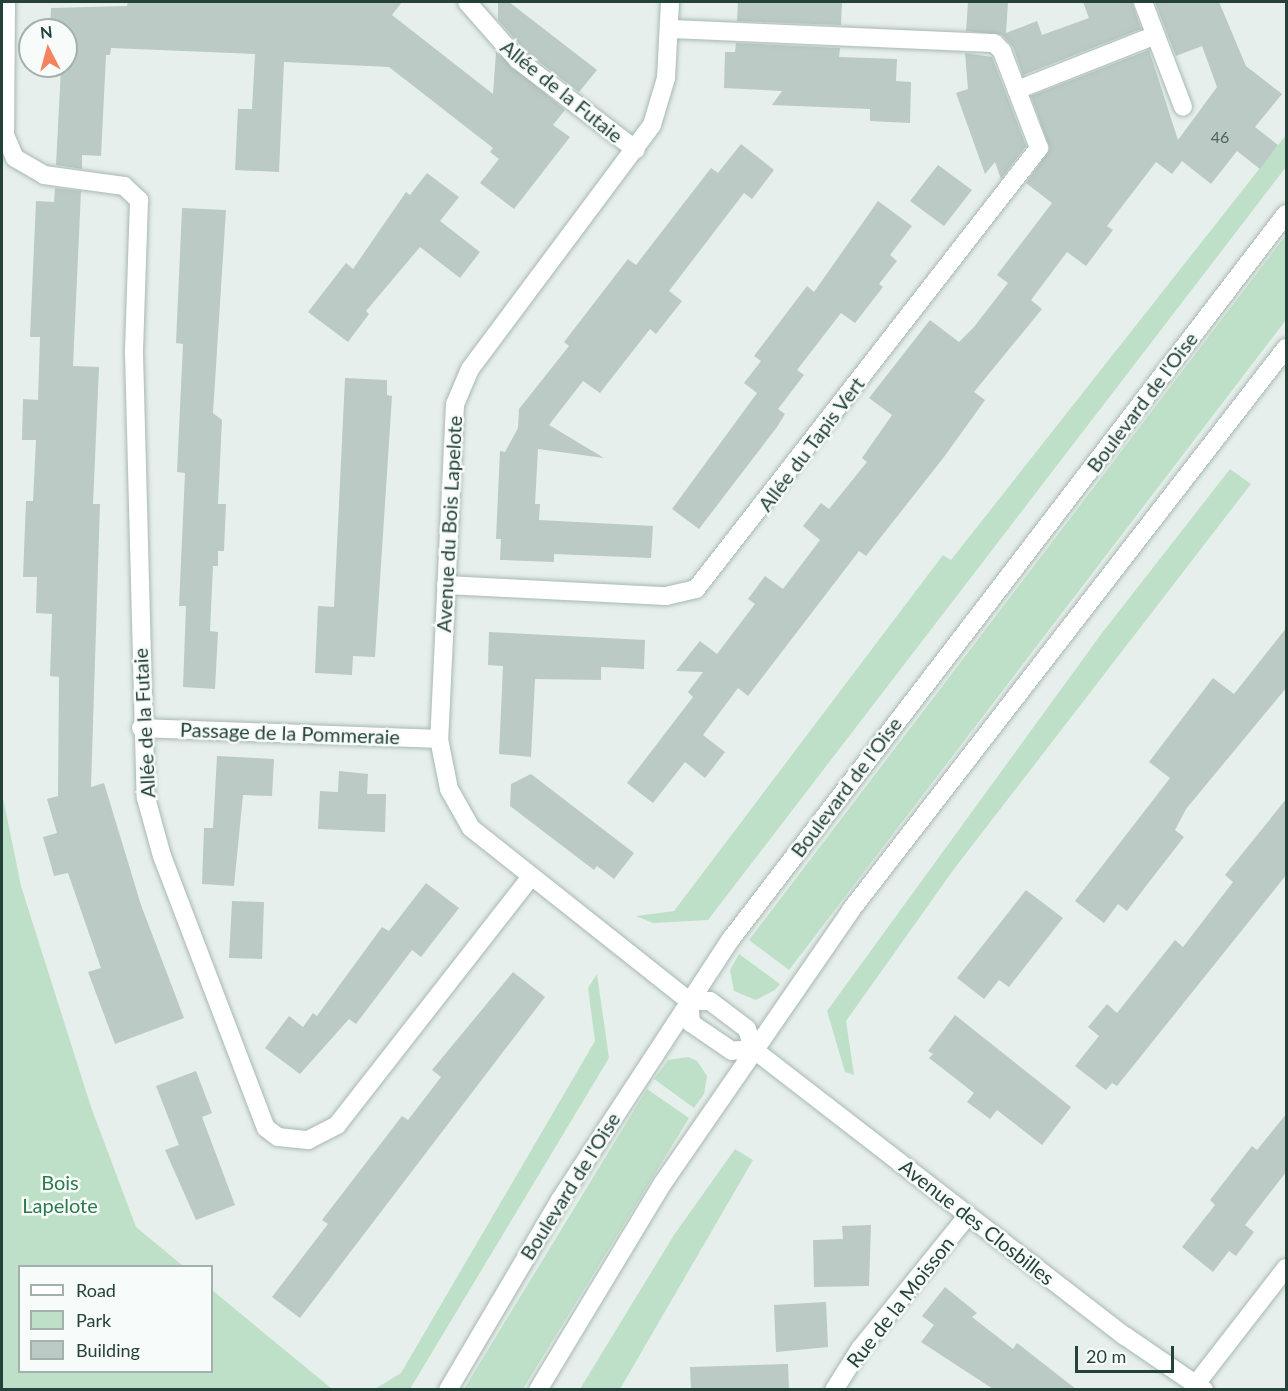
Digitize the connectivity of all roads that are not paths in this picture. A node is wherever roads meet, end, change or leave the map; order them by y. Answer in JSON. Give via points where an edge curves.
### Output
{"nodes":[{"id":1,"x":6,"y":2,"type":"edge"},
{"id":2,"x":467,"y":2,"type":"edge"},
{"id":3,"x":670,"y":2,"type":"edge"},
{"id":4,"x":1143,"y":2,"type":"edge"},
{"id":5,"x":669,"y":29,"type":"junction"},
{"id":6,"x":1156,"y":35,"type":"junction"},
{"id":7,"x":1017,"y":90,"type":"junction"},
{"id":8,"x":1183,"y":107,"type":"dead end"},
{"id":9,"x":636,"y":150,"type":"junction"},
{"id":10,"x":1287,"y":214,"type":"edge"},
{"id":11,"x":1287,"y":348,"type":"edge"},
{"id":12,"x":446,"y":585,"type":"junction"},
{"id":13,"x":141,"y":728,"type":"junction"},
{"id":14,"x":439,"y":739,"type":"junction"},
{"id":15,"x":531,"y":877,"type":"junction"},
{"id":16,"x":688,"y":1001,"type":"junction"},
{"id":17,"x":753,"y":1049,"type":"junction"},
{"id":18,"x":968,"y":1215,"type":"junction"},
{"id":19,"x":1287,"y":1268,"type":"edge"},
{"id":20,"x":1200,"y":1387,"type":"edge"},
{"id":21,"x":448,"y":1389,"type":"edge"},
{"id":22,"x":538,"y":1389,"type":"edge"},
{"id":23,"x":834,"y":1389,"type":"edge"}],
"edges":[{"from":1,"to":13,"type":"street","name":"Allée de la Futaie","via":[[5,135],[10,152],[24,167],[44,175],[124,186],[136,194],[140,207],[134,353]]},
{"from":2,"to":9,"type":"street","name":"Allée de la Futaie","via":[[518,60]]},
{"from":3,"to":5,"type":"street","name":"Avenue du Bois Lapelote"},
{"from":4,"to":6,"type":"street"},
{"from":5,"to":7,"type":"street","name":"Allée du Tapis Vert","via":[[988,42],[999,46]]},
{"from":5,"to":9,"type":"street","name":"Avenue du Bois Lapelote","via":[[660,111]]},
{"from":6,"to":7,"type":"street"},
{"from":6,"to":8,"type":"street"},
{"from":7,"to":12,"type":"street","name":"Allée du Tapis Vert","via":[[1037,140],[1037,152],[701,585],[666,596]]},
{"from":9,"to":12,"type":"street","name":"Avenue du Bois Lapelote","via":[[461,387],[452,419]]},
{"from":10,"to":16,"type":"street","name":"Boulevard de l'Oise","via":[[898,717]]},
{"from":11,"to":17,"type":"street","via":[[941,790]]},
{"from":12,"to":14,"type":"street","name":"Avenue du Bois Lapelote"},
{"from":13,"to":14,"type":"street","name":"Passage de la Pommeraie"},
{"from":13,"to":15,"type":"street","name":"Allée de la Futaie","via":[[146,798],[162,855],[255,1109],[266,1128],[278,1137],[308,1140],[337,1125]]},
{"from":14,"to":15,"type":"street","name":"Avenue du Bois Lapelote","via":[[449,789],[471,828]]},
{"from":15,"to":16,"type":"street","name":"Avenue du Bois Lapelote"},
{"from":16,"to":17,"type":"street","via":[[710,1001],[747,1029]]},
{"from":16,"to":17,"type":"street","via":[[691,1023],[732,1051]]},
{"from":16,"to":21,"type":"street","name":"Boulevard de l'Oise","via":[[560,1200]]},
{"from":17,"to":18,"type":"street","name":"Avenue des Closbilles"},
{"from":17,"to":22,"type":"street","via":[[628,1237]]},
{"from":18,"to":20,"type":"street","name":"Avenue des Closbilles","via":[[1125,1336]]},
{"from":18,"to":23,"type":"street","name":"Rue de la Moisson","via":[[860,1349]]},
{"from":19,"to":20,"type":"street"}]}
